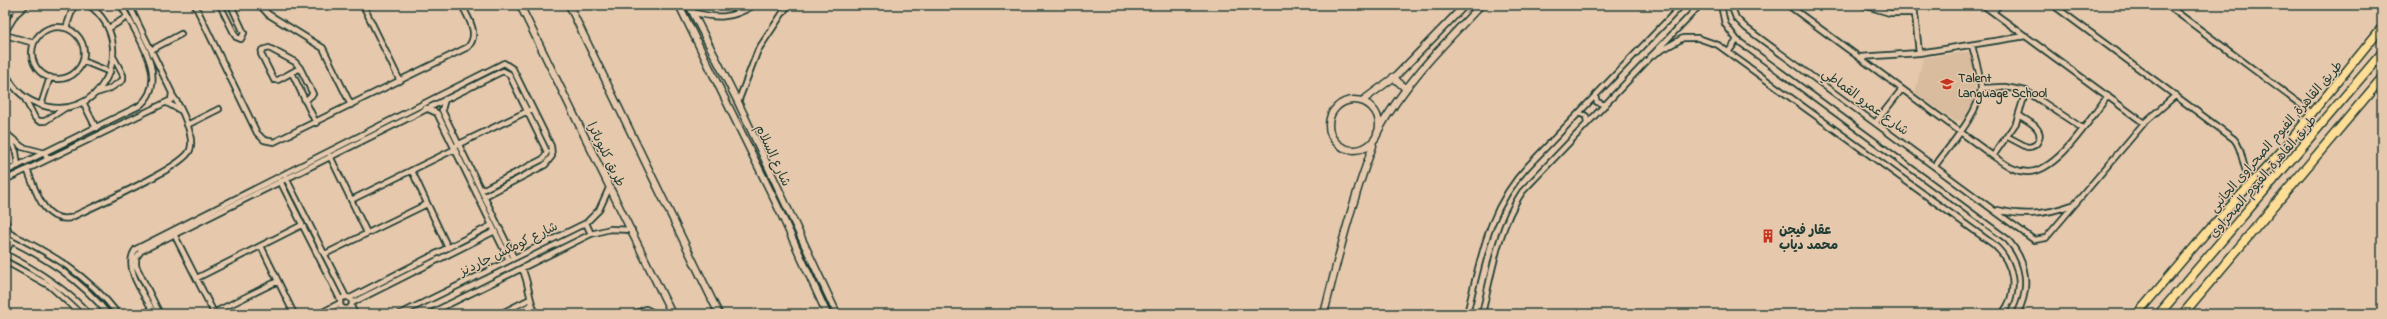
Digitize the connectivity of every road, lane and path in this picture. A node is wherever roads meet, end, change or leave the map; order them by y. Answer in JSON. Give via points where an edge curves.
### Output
{"nodes":[{"id":1,"x":26,"y":5,"type":"edge"},
{"id":2,"x":74,"y":5,"type":"edge"},
{"id":3,"x":89,"y":5,"type":"edge"},
{"id":4,"x":121,"y":5,"type":"edge"},
{"id":5,"x":129,"y":5,"type":"edge"},
{"id":6,"x":195,"y":5,"type":"edge"},
{"id":7,"x":220,"y":5,"type":"edge"},
{"id":8,"x":231,"y":5,"type":"edge"},
{"id":9,"x":260,"y":5,"type":"edge"},
{"id":10,"x":363,"y":5,"type":"edge"},
{"id":11,"x":462,"y":5,"type":"edge"},
{"id":12,"x":520,"y":5,"type":"edge"},
{"id":13,"x":569,"y":5,"type":"edge"},
{"id":14,"x":679,"y":5,"type":"edge"},
{"id":15,"x":689,"y":5,"type":"edge"},
{"id":16,"x":754,"y":5,"type":"edge"},
{"id":17,"x":788,"y":5,"type":"edge"},
{"id":18,"x":1465,"y":5,"type":"edge"},
{"id":19,"x":1481,"y":5,"type":"edge"},
{"id":20,"x":1682,"y":5,"type":"edge"},
{"id":21,"x":1700,"y":5,"type":"edge"},
{"id":22,"x":1721,"y":5,"type":"edge"},
{"id":23,"x":1731,"y":5,"type":"edge"},
{"id":24,"x":1788,"y":5,"type":"edge"},
{"id":25,"x":1914,"y":5,"type":"edge"},
{"id":26,"x":1983,"y":5,"type":"edge"},
{"id":27,"x":1999,"y":5,"type":"edge"},
{"id":28,"x":2053,"y":5,"type":"edge"},
{"id":29,"x":2167,"y":5,"type":"edge"},
{"id":30,"x":1866,"y":6,"type":"edge"},
{"id":31,"x":21,"y":9,"type":"junction"},
{"id":32,"x":692,"y":12,"type":"junction"},
{"id":33,"x":1993,"y":12,"type":"junction"},
{"id":34,"x":5,"y":13,"type":"edge"},
{"id":35,"x":1914,"y":13,"type":"junction"},
{"id":36,"x":127,"y":17,"type":"junction"},
{"id":37,"x":2382,"y":27,"type":"edge"},
{"id":38,"x":66,"y":28,"type":"junction"},
{"id":39,"x":109,"y":28,"type":"junction"},
{"id":40,"x":141,"y":30,"type":"junction"},
{"id":41,"x":5,"y":32,"type":"edge"},
{"id":42,"x":135,"y":33,"type":"junction"},
{"id":43,"x":181,"y":34,"type":"dead end"},
{"id":44,"x":5,"y":35,"type":"edge"},
{"id":45,"x":2026,"y":36,"type":"junction"},
{"id":46,"x":1737,"y":40,"type":"junction"},
{"id":47,"x":34,"y":43,"type":"junction"},
{"id":48,"x":1972,"y":46,"type":"junction"},
{"id":49,"x":151,"y":50,"type":"junction"},
{"id":50,"x":1729,"y":51,"type":"junction"},
{"id":51,"x":1919,"y":53,"type":"junction"},
{"id":52,"x":2382,"y":53,"type":"edge"},
{"id":53,"x":1651,"y":56,"type":"junction"},
{"id":54,"x":114,"y":57,"type":"junction"},
{"id":55,"x":1860,"y":57,"type":"junction"},
{"id":56,"x":83,"y":61,"type":"junction"},
{"id":57,"x":158,"y":64,"type":"junction"},
{"id":58,"x":152,"y":68,"type":"junction"},
{"id":59,"x":300,"y":68,"type":"junction"},
{"id":60,"x":5,"y":71,"type":"edge"},
{"id":61,"x":110,"y":72,"type":"junction"},
{"id":62,"x":292,"y":73,"type":"junction"},
{"id":63,"x":50,"y":77,"type":"junction"},
{"id":64,"x":6,"y":78,"type":"edge"},
{"id":65,"x":1393,"y":78,"type":"junction"},
{"id":66,"x":2382,"y":78,"type":"edge"},
{"id":67,"x":400,"y":81,"type":"junction"},
{"id":68,"x":1902,"y":88,"type":"junction"},
{"id":69,"x":1981,"y":88,"type":"junction"},
{"id":70,"x":1406,"y":89,"type":"junction"},
{"id":71,"x":2026,"y":91,"type":"junction"},
{"id":72,"x":96,"y":93,"type":"junction"},
{"id":73,"x":23,"y":96,"type":"junction"},
{"id":74,"x":173,"y":96,"type":"junction"},
{"id":75,"x":1596,"y":96,"type":"junction"},
{"id":76,"x":2108,"y":96,"type":"junction"},
{"id":77,"x":2176,"y":96,"type":"junction"},
{"id":78,"x":446,"y":98,"type":"junction"},
{"id":79,"x":306,"y":100,"type":"junction"},
{"id":80,"x":1362,"y":101,"type":"junction"},
{"id":81,"x":83,"y":102,"type":"junction"},
{"id":82,"x":738,"y":102,"type":"junction"},
{"id":83,"x":167,"y":104,"type":"junction"},
{"id":84,"x":41,"y":105,"type":"junction"},
{"id":85,"x":1605,"y":105,"type":"junction"},
{"id":86,"x":139,"y":106,"type":"junction"},
{"id":87,"x":351,"y":106,"type":"junction"},
{"id":88,"x":66,"y":107,"type":"junction"},
{"id":89,"x":426,"y":108,"type":"junction"},
{"id":90,"x":533,"y":108,"type":"junction"},
{"id":91,"x":219,"y":109,"type":"dead end"},
{"id":92,"x":180,"y":110,"type":"junction"},
{"id":93,"x":527,"y":111,"type":"junction"},
{"id":94,"x":1578,"y":113,"type":"junction"},
{"id":95,"x":2312,"y":113,"type":"junction"},
{"id":96,"x":144,"y":114,"type":"junction"},
{"id":97,"x":2020,"y":116,"type":"junction"},
{"id":98,"x":114,"y":118,"type":"junction"},
{"id":99,"x":1587,"y":122,"type":"junction"},
{"id":100,"x":1876,"y":122,"type":"junction"},
{"id":101,"x":316,"y":123,"type":"junction"},
{"id":102,"x":2144,"y":123,"type":"junction"},
{"id":103,"x":187,"y":125,"type":"junction"},
{"id":104,"x":118,"y":126,"type":"junction"},
{"id":105,"x":96,"y":128,"type":"junction"},
{"id":106,"x":2082,"y":128,"type":"junction"},
{"id":107,"x":5,"y":129,"type":"edge"},
{"id":108,"x":1960,"y":131,"type":"junction"},
{"id":109,"x":1378,"y":133,"type":"junction"},
{"id":110,"x":8,"y":135,"type":"junction"},
{"id":111,"x":81,"y":135,"type":"junction"},
{"id":112,"x":2008,"y":137,"type":"junction"},
{"id":113,"x":84,"y":142,"type":"junction"},
{"id":114,"x":1372,"y":142,"type":"junction"},
{"id":115,"x":460,"y":144,"type":"junction"},
{"id":116,"x":455,"y":148,"type":"junction"},
{"id":117,"x":45,"y":153,"type":"junction"},
{"id":118,"x":330,"y":156,"type":"junction"},
{"id":119,"x":1993,"y":156,"type":"junction"},
{"id":120,"x":47,"y":159,"type":"junction"},
{"id":121,"x":18,"y":166,"type":"junction"},
{"id":122,"x":1935,"y":166,"type":"junction"},
{"id":123,"x":27,"y":169,"type":"junction"},
{"id":124,"x":412,"y":171,"type":"junction"},
{"id":125,"x":5,"y":172,"type":"edge"},
{"id":126,"x":286,"y":178,"type":"junction"},
{"id":127,"x":5,"y":180,"type":"edge"},
{"id":128,"x":280,"y":181,"type":"junction"},
{"id":129,"x":2252,"y":183,"type":"junction"},
{"id":130,"x":610,"y":186,"type":"junction"},
{"id":131,"x":482,"y":190,"type":"junction"},
{"id":132,"x":484,"y":196,"type":"junction"},
{"id":133,"x":351,"y":200,"type":"junction"},
{"id":134,"x":779,"y":201,"type":"junction"},
{"id":135,"x":427,"y":204,"type":"junction"},
{"id":136,"x":2072,"y":205,"type":"junction"},
{"id":137,"x":1995,"y":210,"type":"junction"},
{"id":138,"x":5,"y":220,"type":"edge"},
{"id":139,"x":586,"y":223,"type":"junction"},
{"id":140,"x":302,"y":225,"type":"junction"},
{"id":141,"x":492,"y":225,"type":"junction"},
{"id":142,"x":632,"y":230,"type":"junction"},
{"id":143,"x":495,"y":231,"type":"junction"},
{"id":144,"x":7,"y":232,"type":"edge"},
{"id":145,"x":174,"y":234,"type":"junction"},
{"id":146,"x":367,"y":234,"type":"junction"},
{"id":147,"x":591,"y":234,"type":"junction"},
{"id":148,"x":5,"y":238,"type":"edge"},
{"id":149,"x":12,"y":241,"type":"junction"},
{"id":150,"x":261,"y":246,"type":"junction"},
{"id":151,"x":448,"y":248,"type":"junction"},
{"id":152,"x":325,"y":254,"type":"junction"},
{"id":153,"x":6,"y":255,"type":"edge"},
{"id":154,"x":514,"y":258,"type":"junction"},
{"id":155,"x":509,"y":260,"type":"junction"},
{"id":156,"x":5,"y":261,"type":"edge"},
{"id":157,"x":62,"y":262,"type":"junction"},
{"id":158,"x":58,"y":267,"type":"junction"},
{"id":159,"x":522,"y":268,"type":"junction"},
{"id":160,"x":197,"y":278,"type":"junction"},
{"id":161,"x":278,"y":281,"type":"junction"},
{"id":162,"x":530,"y":299,"type":"junction"},
{"id":163,"x":350,"y":301,"type":"junction"},
{"id":164,"x":342,"y":305,"type":"junction"},
{"id":165,"x":531,"y":305,"type":"junction"},
{"id":166,"x":213,"y":313,"type":"edge"},
{"id":167,"x":81,"y":314,"type":"edge"},
{"id":168,"x":89,"y":314,"type":"edge"},
{"id":169,"x":108,"y":314,"type":"edge"},
{"id":170,"x":118,"y":314,"type":"edge"},
{"id":171,"x":155,"y":314,"type":"edge"},
{"id":172,"x":160,"y":314,"type":"edge"},
{"id":173,"x":294,"y":314,"type":"edge"},
{"id":174,"x":319,"y":314,"type":"edge"},
{"id":175,"x":330,"y":314,"type":"edge"},
{"id":176,"x":348,"y":314,"type":"edge"},
{"id":177,"x":355,"y":314,"type":"edge"},
{"id":178,"x":400,"y":314,"type":"edge"},
{"id":179,"x":429,"y":314,"type":"edge"},
{"id":180,"x":500,"y":314,"type":"edge"},
{"id":181,"x":514,"y":314,"type":"edge"},
{"id":182,"x":536,"y":314,"type":"edge"},
{"id":183,"x":635,"y":314,"type":"edge"},
{"id":184,"x":656,"y":314,"type":"edge"},
{"id":185,"x":672,"y":314,"type":"edge"},
{"id":186,"x":719,"y":314,"type":"edge"},
{"id":187,"x":827,"y":314,"type":"edge"},
{"id":188,"x":837,"y":314,"type":"edge"},
{"id":189,"x":1324,"y":314,"type":"edge"},
{"id":190,"x":1467,"y":314,"type":"edge"},
{"id":191,"x":1482,"y":314,"type":"edge"},
{"id":192,"x":2002,"y":314,"type":"edge"},
{"id":193,"x":2017,"y":314,"type":"edge"},
{"id":194,"x":2137,"y":314,"type":"edge"},
{"id":195,"x":2159,"y":314,"type":"edge"},
{"id":196,"x":2183,"y":314,"type":"edge"}],
"edges":[{"from":1,"to":31,"type":"street"},
{"from":2,"to":38,"type":"street"},
{"from":3,"to":39,"type":"street"},
{"from":4,"to":36,"type":"street"},
{"from":5,"to":40,"type":"street"},
{"from":6,"to":101,"type":"street","via":[[260,137],[269,142],[279,141]]},
{"from":7,"to":8,"type":"street","via":[[236,38],[241,40],[244,33]]},
{"from":9,"to":87,"type":"street","via":[[268,14],[323,48]]},
{"from":10,"to":67,"type":"street"},
{"from":11,"to":67,"type":"street","via":[[473,32],[470,44]]},
{"from":12,"to":130,"type":"main road","name":"طريق كليوباترا"},
{"from":13,"to":186,"type":"main road"},
{"from":14,"to":134,"type":"main road","name":"شارع السلام"},
{"from":15,"to":32,"type":"main road","name":"شارع السلام"},
{"from":16,"to":32,"type":"street","via":[[726,17],[714,18]]},
{"from":17,"to":82,"type":"street","via":[[758,50]]},
{"from":18,"to":65,"type":"main road"},
{"from":19,"to":70,"type":"main road"},
{"from":20,"to":75,"type":"street"},
{"from":21,"to":53,"type":"street"},
{"from":22,"to":46,"type":"street","via":[[1725,24]]},
{"from":23,"to":100,"type":"street","name":"شارع عمرو القماطي","via":[[1736,18],[1746,28]]},
{"from":24,"to":55,"type":"street"},
{"from":25,"to":35,"type":"street"},
{"from":26,"to":33,"type":"street"},
{"from":27,"to":33,"type":"street"},
{"from":28,"to":77,"type":"street"},
{"from":29,"to":95,"type":"street"},
{"from":30,"to":35,"type":"street","via":[[1890,13]]},
{"from":31,"to":34,"type":"street"},
{"from":31,"to":41,"type":"street"},
{"from":32,"to":82,"type":"main road","name":"شارع السلام"},
{"from":33,"to":45,"type":"street"},
{"from":35,"to":51,"type":"street"},
{"from":36,"to":39,"type":"street"},
{"from":36,"to":42,"type":"street"},
{"from":37,"to":95,"type":"main road","name":"طريق القاهرة, الفيوم الصحراوى الجانبى"},
{"from":38,"to":47,"type":"street","via":[[49,28],[41,33]]},
{"from":38,"to":56,"type":"street","via":[[81,41],[84,49]]},
{"from":39,"to":54,"type":"street"},
{"from":40,"to":42,"type":"street"},
{"from":40,"to":49,"type":"street"},
{"from":42,"to":58,"type":"street"},
{"from":43,"to":49,"type":"street"},
{"from":44,"to":47,"type":"street"},
{"from":45,"to":48,"type":"street"},
{"from":45,"to":76,"type":"street"},
{"from":46,"to":50,"type":"street"},
{"from":46,"to":193,"type":"street","via":[[2008,239],[2020,257],[2026,277],[2025,294]]},
{"from":47,"to":63,"type":"street","via":[[34,64],[42,74]]},
{"from":48,"to":51,"type":"street"},
{"from":48,"to":69,"type":"street"},
{"from":49,"to":57,"type":"street"},
{"from":50,"to":53,"type":"street","via":[[1708,41],[1687,38],[1676,41]]},
{"from":50,"to":192,"type":"street","via":[[2001,251],[2009,265],[2013,284],[2009,302]]},
{"from":51,"to":55,"type":"street"},
{"from":52,"to":195,"type":"highway","name":"طريق القاهرة, الفيوم الصحراوى"},
{"from":53,"to":85,"type":"street"},
{"from":54,"to":61,"type":"street"},
{"from":54,"to":72,"type":"street","via":[[123,80],[109,89]]},
{"from":55,"to":68,"type":"street"},
{"from":56,"to":61,"type":"street"},
{"from":56,"to":63,"type":"street","via":[[70,76],[58,79]]},
{"from":57,"to":58,"type":"street"},
{"from":57,"to":74,"type":"street"},
{"from":58,"to":86,"type":"street","via":[[153,86],[148,98]]},
{"from":59,"to":62,"type":"street"},
{"from":59,"to":62,"type":"street","via":[[292,60],[269,48],[262,50],[261,54],[272,79],[277,80]]},
{"from":59,"to":79,"type":"street","via":[[313,94]]},
{"from":60,"to":64,"type":"street"},
{"from":61,"to":72,"type":"street"},
{"from":62,"to":79,"type":"street"},
{"from":63,"to":84,"type":"street"},
{"from":64,"to":73,"type":"street"},
{"from":65,"to":70,"type":"main road"},
{"from":65,"to":80,"type":"main road"},
{"from":66,"to":196,"type":"highway"},
{"from":67,"to":87,"type":"street"},
{"from":68,"to":100,"type":"street"},
{"from":68,"to":108,"type":"street"},
{"from":69,"to":71,"type":"street","via":[[2005,87]]},
{"from":69,"to":108,"type":"street","via":[[1973,111]]},
{"from":70,"to":109,"type":"main road"},
{"from":71,"to":97,"type":"street"},
{"from":71,"to":106,"type":"street"},
{"from":72,"to":81,"type":"street"},
{"from":73,"to":84,"type":"street"},
{"from":73,"to":88,"type":"street","via":[[39,122],[45,121]]},
{"from":74,"to":83,"type":"street"},
{"from":74,"to":92,"type":"street"},
{"from":75,"to":85,"type":"street","via":[[1598,104]]},
{"from":75,"to":94,"type":"street"},
{"from":76,"to":102,"type":"street"},
{"from":76,"to":106,"type":"street"},
{"from":77,"to":102,"type":"street","name":"شارع عمرو القماطي"},
{"from":77,"to":129,"type":"street","via":[[2236,141],[2243,168]]},
{"from":78,"to":89,"type":"street"},
{"from":78,"to":93,"type":"street","via":[[503,70],[509,74]]},
{"from":78,"to":115,"type":"street","via":[[442,110]]},
{"from":79,"to":101,"type":"street"},
{"from":80,"to":109,"type":"main road","via":[[1374,110],[1378,117]]},
{"from":80,"to":114,"type":"main road","via":[[1349,101],[1336,107],[1330,120],[1331,134],[1346,148],[1360,149]]},
{"from":81,"to":88,"type":"street"},
{"from":81,"to":105,"type":"street"},
{"from":82,"to":134,"type":"main road","name":"شارع السلام"},
{"from":83,"to":92,"type":"street"},
{"from":83,"to":96,"type":"street"},
{"from":84,"to":88,"type":"street"},
{"from":85,"to":99,"type":"street"},
{"from":86,"to":96,"type":"street"},
{"from":86,"to":98,"type":"street"},
{"from":87,"to":101,"type":"street"},
{"from":89,"to":116,"type":"street","via":[[437,113]]},
{"from":89,"to":118,"type":"street"},
{"from":90,"to":93,"type":"street"},
{"from":90,"to":132,"type":"street","via":[[551,146],[551,158],[545,165]]},
{"from":90,"to":171,"type":"street","via":[[513,69],[501,64],[140,245],[132,253],[130,264]]},
{"from":91,"to":103,"type":"street"},
{"from":92,"to":103,"type":"street"},
{"from":93,"to":115,"type":"street"},
{"from":93,"to":131,"type":"street","via":[[546,149],[545,157]]},
{"from":94,"to":99,"type":"street","via":[[1585,115]]},
{"from":94,"to":190,"type":"street","via":[[1522,172],[1500,203],[1488,234]]},
{"from":95,"to":129,"type":"main road","name":"طريق القاهرة, الفيوم الصحراوى الجانبى"},
{"from":96,"to":104,"type":"street"},
{"from":97,"to":112,"type":"street"},
{"from":97,"to":112,"type":"street","via":[[2038,129],[2038,141],[2034,146],[2027,147]]},
{"from":98,"to":104,"type":"street"},
{"from":98,"to":105,"type":"street"},
{"from":99,"to":191,"type":"street","via":[[1528,184],[1512,208],[1501,236]]},
{"from":100,"to":122,"type":"street","name":"شارع عمرو القماطي"},
{"from":102,"to":136,"type":"street","name":"شارع عمرو القماطي"},
{"from":103,"to":123,"type":"street","via":[[192,144],[188,155],[180,162],[70,218],[60,218],[46,210]]},
{"from":104,"to":113,"type":"street"},
{"from":105,"to":111,"type":"street"},
{"from":106,"to":119,"type":"street","via":[[2055,161],[2041,170],[2020,171]]},
{"from":107,"to":110,"type":"street"},
{"from":108,"to":119,"type":"street"},
{"from":108,"to":122,"type":"street"},
{"from":109,"to":114,"type":"main road"},
{"from":110,"to":117,"type":"street","via":[[22,147]]},
{"from":110,"to":121,"type":"street","via":[[17,155]]},
{"from":111,"to":113,"type":"street"},
{"from":111,"to":117,"type":"street"},
{"from":112,"to":119,"type":"street"},
{"from":113,"to":120,"type":"street"},
{"from":114,"to":189,"type":"main road","via":[[1373,146],[1359,180]]},
{"from":115,"to":116,"type":"street"},
{"from":115,"to":131,"type":"street"},
{"from":116,"to":124,"type":"street"},
{"from":116,"to":141,"type":"street"},
{"from":117,"to":120,"type":"street"},
{"from":117,"to":121,"type":"street"},
{"from":118,"to":126,"type":"street"},
{"from":118,"to":133,"type":"street"},
{"from":120,"to":123,"type":"street"},
{"from":121,"to":125,"type":"street"},
{"from":122,"to":137,"type":"street","name":"شارع عمرو القماطي"},
{"from":123,"to":127,"type":"street"},
{"from":124,"to":133,"type":"street"},
{"from":124,"to":135,"type":"street"},
{"from":126,"to":128,"type":"street"},
{"from":126,"to":152,"type":"street"},
{"from":128,"to":140,"type":"street"},
{"from":128,"to":145,"type":"street"},
{"from":129,"to":194,"type":"main road","name":"طريق القاهرة, الفيوم الصحراوى الجانبى"},
{"from":130,"to":139,"type":"street","name":"شارع كومكس جاردنز","via":[[599,210]]},
{"from":130,"to":142,"type":"main road","name":"طريق كليوباترا"},
{"from":131,"to":132,"type":"street"},
{"from":132,"to":154,"type":"street"},
{"from":133,"to":146,"type":"street"},
{"from":134,"to":187,"type":"main road","name":"شارع السلام"},
{"from":134,"to":188,"type":"main road","name":"شارع السلام"},
{"from":135,"to":146,"type":"street"},
{"from":135,"to":151,"type":"street"},
{"from":136,"to":137,"type":"street","name":"شارع عمرو القماطي","via":[[2036,214],[2015,214]]},
{"from":136,"to":137,"type":"street","name":"شارع عمرو القماطي","via":[[2046,238],[2038,241],[2030,238]]},
{"from":138,"to":144,"type":"street"},
{"from":139,"to":147,"type":"street"},
{"from":139,"to":154,"type":"street","name":"شارع كومكس جاردنز"},
{"from":140,"to":150,"type":"street"},
{"from":140,"to":164,"type":"street"},
{"from":141,"to":143,"type":"street"},
{"from":141,"to":151,"type":"street"},
{"from":142,"to":147,"type":"street","name":"شارع كومكس جاردنز","via":[[610,229]]},
{"from":142,"to":185,"type":"main road","name":"طريق كليوباترا"},
{"from":143,"to":155,"type":"street"},
{"from":143,"to":163,"type":"street"},
{"from":144,"to":157,"type":"street"},
{"from":145,"to":160,"type":"street"},
{"from":145,"to":172,"type":"street","via":[[141,251],[136,258],[136,266]]},
{"from":146,"to":152,"type":"street"},
{"from":147,"to":159,"type":"street","name":"شارع كومكس جاردنز"},
{"from":148,"to":149,"type":"street"},
{"from":149,"to":153,"type":"street"},
{"from":149,"to":158,"type":"street"},
{"from":150,"to":160,"type":"street"},
{"from":150,"to":161,"type":"street"},
{"from":151,"to":163,"type":"street"},
{"from":152,"to":163,"type":"street"},
{"from":153,"to":168,"type":"street","via":[[54,282]]},
{"from":154,"to":155,"type":"street","name":"شارع كومكس جاردنز"},
{"from":155,"to":178,"type":"street","name":"شارع كومكس جاردنز"},
{"from":156,"to":167,"type":"street","via":[[50,286]]},
{"from":157,"to":158,"type":"street"},
{"from":157,"to":170,"type":"street","via":[[97,290]]},
{"from":158,"to":169,"type":"street","via":[[81,285]]},
{"from":159,"to":162,"type":"street","via":[[529,285]]},
{"from":159,"to":179,"type":"street","name":"شارع كومكس جاردنز"},
{"from":160,"to":166,"type":"street"},
{"from":161,"to":166,"type":"street"},
{"from":161,"to":173,"type":"street"},
{"from":162,"to":165,"type":"street"},
{"from":162,"to":180,"type":"street"},
{"from":163,"to":164,"type":"street"},
{"from":163,"to":164,"type":"street"},
{"from":163,"to":177,"type":"street"},
{"from":164,"to":174,"type":"street"},
{"from":164,"to":175,"type":"street"},
{"from":164,"to":176,"type":"street"},
{"from":165,"to":181,"type":"street"},
{"from":165,"to":182,"type":"street"},
{"from":183,"to":184,"type":"street","via":[[646,309]]}]}
